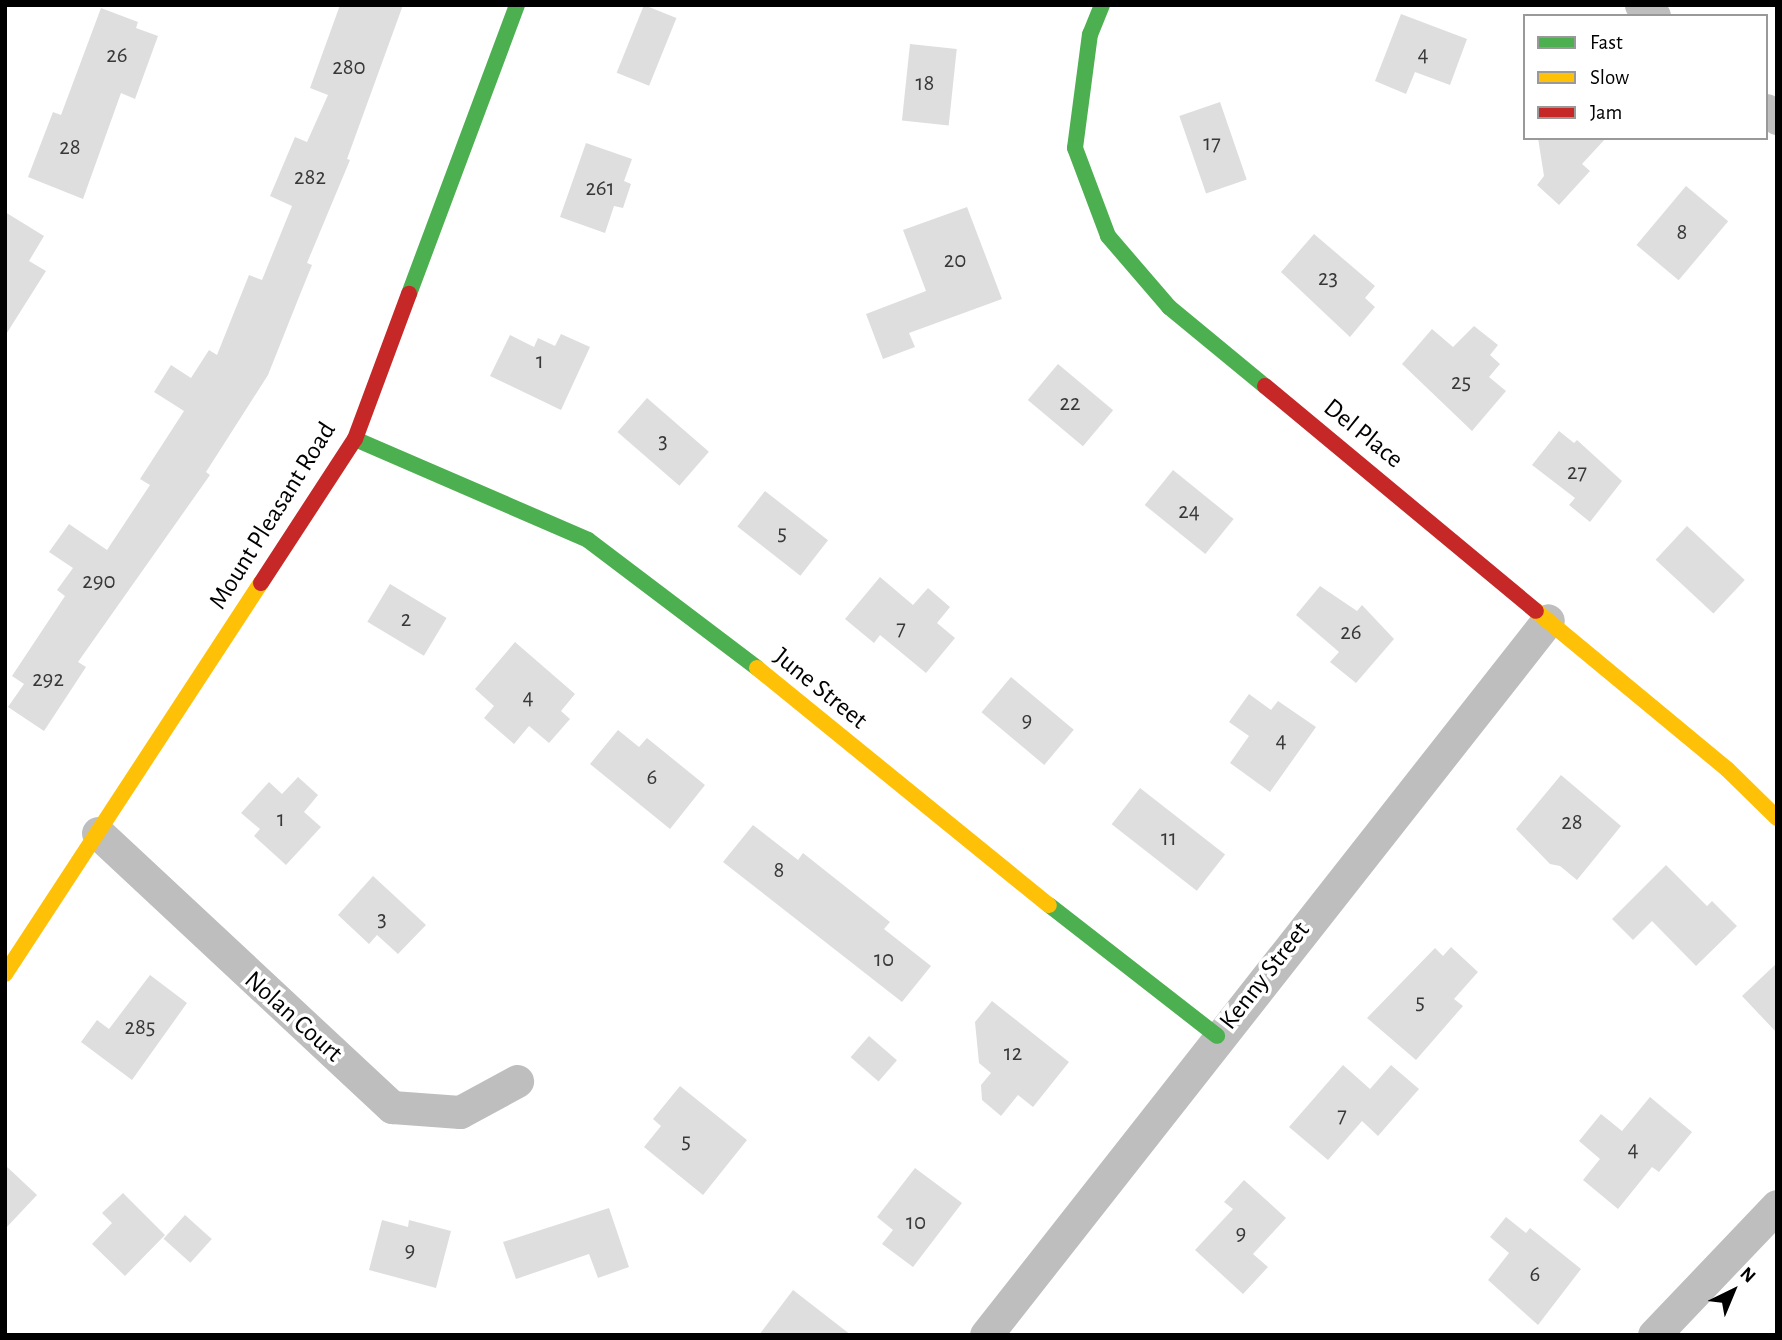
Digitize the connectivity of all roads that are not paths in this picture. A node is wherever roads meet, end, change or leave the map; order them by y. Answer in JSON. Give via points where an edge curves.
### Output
{"nodes":[{"id":1,"x":517,"y":5,"type":"edge"},
{"id":2,"x":1102,"y":5,"type":"edge"},
{"id":3,"x":355,"y":439,"type":"junction"},
{"id":4,"x":1548,"y":620,"type":"junction"},
{"id":5,"x":1777,"y":818,"type":"edge"},
{"id":6,"x":98,"y":834,"type":"junction"},
{"id":7,"x":5,"y":974,"type":"edge"},
{"id":8,"x":1217,"y":1036,"type":"junction"},
{"id":9,"x":517,"y":1081,"type":"dead end"},
{"id":10,"x":1777,"y":1206,"type":"edge"},
{"id":11,"x":986,"y":1335,"type":"edge"},
{"id":12,"x":1654,"y":1335,"type":"edge"}],
"edges":[{"from":1,"to":3,"type":"street","name":"Mount Pleasant Road"},
{"from":2,"to":4,"type":"street","name":"Del Place","via":[[1090,34],[1075,148],[1108,236],[1169,307]]},
{"from":3,"to":6,"type":"street","name":"Mount Pleasant Road"},
{"from":3,"to":8,"type":"street","name":"June Street","via":[[588,540],[758,669],[944,823]]},
{"from":4,"to":5,"type":"street","name":"Del Place","via":[[1727,769]]},
{"from":4,"to":8,"type":"street","name":"Kenny Street"},
{"from":6,"to":7,"type":"street","name":"Mount Pleasant Road"},
{"from":6,"to":9,"type":"street","name":"Nolan Court","via":[[392,1107],[460,1112]]},
{"from":8,"to":11,"type":"street","name":"Kenny Street"},
{"from":10,"to":12,"type":"street"}]}
